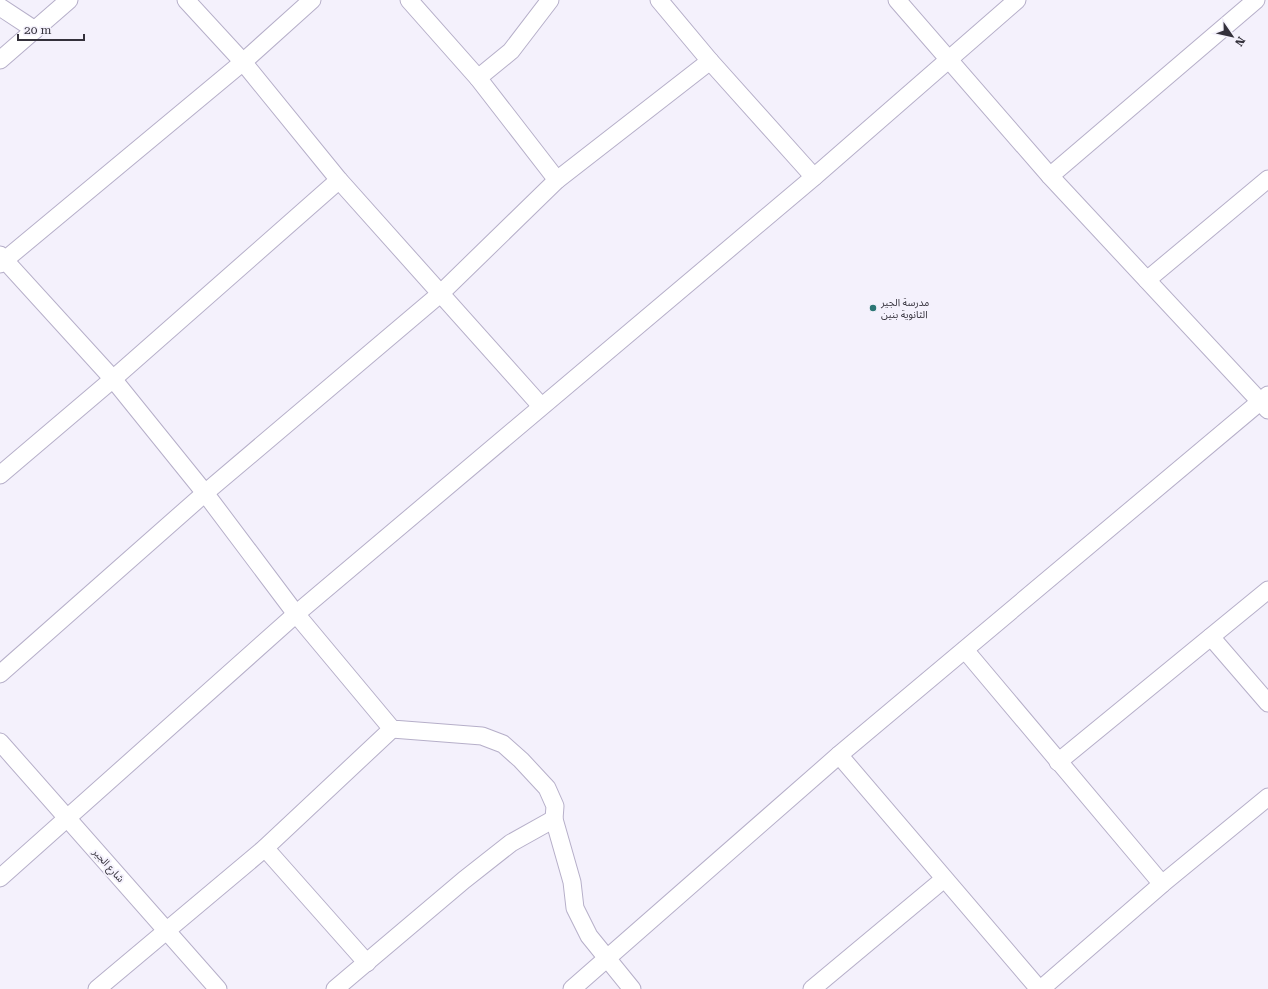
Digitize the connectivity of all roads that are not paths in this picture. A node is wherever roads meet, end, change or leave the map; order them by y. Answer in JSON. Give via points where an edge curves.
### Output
{"nodes":[{"id":1,"x":69,"y":0,"type":"edge"},
{"id":2,"x":186,"y":0,"type":"edge"},
{"id":3,"x":312,"y":0,"type":"edge"},
{"id":4,"x":409,"y":0,"type":"edge"},
{"id":5,"x":550,"y":0,"type":"edge"},
{"id":6,"x":659,"y":0,"type":"edge"},
{"id":7,"x":897,"y":0,"type":"edge"},
{"id":8,"x":1018,"y":0,"type":"edge"},
{"id":9,"x":1256,"y":0,"type":"edge"},
{"id":10,"x":0,"y":7,"type":"edge"},
{"id":11,"x":35,"y":30,"type":"junction"},
{"id":12,"x":0,"y":60,"type":"edge"},
{"id":13,"x":950,"y":60,"type":"junction"},
{"id":14,"x":710,"y":61,"type":"junction"},
{"id":15,"x":243,"y":62,"type":"junction"},
{"id":16,"x":478,"y":78,"type":"junction"},
{"id":17,"x":1050,"y":176,"type":"junction"},
{"id":18,"x":814,"y":177,"type":"junction"},
{"id":19,"x":1268,"y":179,"type":"edge"},
{"id":20,"x":339,"y":180,"type":"junction"},
{"id":21,"x":557,"y":180,"type":"junction"},
{"id":22,"x":1,"y":260,"type":"edge"},
{"id":23,"x":1147,"y":280,"type":"junction"},
{"id":24,"x":440,"y":294,"type":"junction"},
{"id":25,"x":113,"y":379,"type":"junction"},
{"id":26,"x":1266,"y":402,"type":"edge"},
{"id":27,"x":541,"y":406,"type":"junction"},
{"id":28,"x":0,"y":475,"type":"edge"},
{"id":29,"x":205,"y":493,"type":"junction"},
{"id":30,"x":1268,"y":590,"type":"edge"},
{"id":31,"x":296,"y":614,"type":"junction"},
{"id":32,"x":1212,"y":638,"type":"junction"},
{"id":33,"x":965,"y":650,"type":"junction"},
{"id":34,"x":0,"y":674,"type":"edge"},
{"id":35,"x":1268,"y":703,"type":"edge"},
{"id":36,"x":392,"y":729,"type":"junction"},
{"id":37,"x":0,"y":742,"type":"edge"},
{"id":38,"x":839,"y":755,"type":"junction"},
{"id":39,"x":1058,"y":762,"type":"junction"},
{"id":40,"x":1268,"y":797,"type":"edge"},
{"id":41,"x":68,"y":819,"type":"junction"},
{"id":42,"x":554,"y":819,"type":"junction"},
{"id":43,"x":265,"y":848,"type":"junction"},
{"id":44,"x":0,"y":878,"type":"edge"},
{"id":45,"x":944,"y":879,"type":"junction"},
{"id":46,"x":1162,"y":884,"type":"junction"},
{"id":47,"x":167,"y":931,"type":"junction"},
{"id":48,"x":607,"y":959,"type":"junction"},
{"id":49,"x":367,"y":963,"type":"junction"},
{"id":50,"x":97,"y":989,"type":"edge"},
{"id":51,"x":218,"y":989,"type":"edge"},
{"id":52,"x":335,"y":989,"type":"edge"},
{"id":53,"x":572,"y":989,"type":"edge"},
{"id":54,"x":632,"y":989,"type":"edge"},
{"id":55,"x":812,"y":989,"type":"edge"},
{"id":56,"x":1040,"y":989,"type":"edge"}],
"edges":[{"from":1,"to":11,"type":"street"},
{"from":2,"to":15,"type":"street"},
{"from":3,"to":15,"type":"street"},
{"from":4,"to":16,"type":"street"},
{"from":5,"to":16,"type":"street","via":[[511,51]]},
{"from":6,"to":14,"type":"street"},
{"from":7,"to":13,"type":"street"},
{"from":8,"to":13,"type":"street"},
{"from":9,"to":17,"type":"street"},
{"from":10,"to":11,"type":"street"},
{"from":11,"to":12,"type":"street"},
{"from":13,"to":17,"type":"street"},
{"from":13,"to":18,"type":"street"},
{"from":14,"to":18,"type":"street"},
{"from":14,"to":21,"type":"street"},
{"from":15,"to":20,"type":"street"},
{"from":15,"to":22,"type":"street"},
{"from":16,"to":21,"type":"street"},
{"from":17,"to":23,"type":"street"},
{"from":18,"to":27,"type":"street"},
{"from":19,"to":23,"type":"street"},
{"from":20,"to":24,"type":"street"},
{"from":20,"to":25,"type":"street"},
{"from":21,"to":24,"type":"street"},
{"from":22,"to":25,"type":"street"},
{"from":23,"to":26,"type":"street"},
{"from":24,"to":27,"type":"street"},
{"from":24,"to":29,"type":"street"},
{"from":25,"to":28,"type":"street"},
{"from":25,"to":29,"type":"street"},
{"from":26,"to":33,"type":"street"},
{"from":27,"to":31,"type":"street"},
{"from":29,"to":31,"type":"street"},
{"from":29,"to":34,"type":"street"},
{"from":30,"to":32,"type":"street"},
{"from":31,"to":36,"type":"street"},
{"from":31,"to":41,"type":"street"},
{"from":32,"to":35,"type":"street"},
{"from":32,"to":39,"type":"street"},
{"from":33,"to":38,"type":"street"},
{"from":33,"to":39,"type":"street"},
{"from":36,"to":42,"type":"street","via":[[482,736],[503,744],[547,788],[555,806]]},
{"from":36,"to":43,"type":"street"},
{"from":37,"to":41,"type":"street","name":"شارع الجير"},
{"from":38,"to":45,"type":"street"},
{"from":38,"to":48,"type":"street"},
{"from":39,"to":46,"type":"street"},
{"from":40,"to":46,"type":"street"},
{"from":41,"to":44,"type":"street"},
{"from":41,"to":47,"type":"street","name":"شارع الجير"},
{"from":42,"to":48,"type":"street","via":[[572,882],[575,908],[589,936]]},
{"from":42,"to":49,"type":"street","via":[[511,843]]},
{"from":43,"to":47,"type":"street"},
{"from":43,"to":49,"type":"street"},
{"from":45,"to":55,"type":"street"},
{"from":45,"to":56,"type":"street"},
{"from":46,"to":56,"type":"street"},
{"from":47,"to":50,"type":"street"},
{"from":47,"to":51,"type":"street","name":"شارع الجير"},
{"from":48,"to":53,"type":"street"},
{"from":48,"to":54,"type":"street"},
{"from":49,"to":52,"type":"street"}]}
